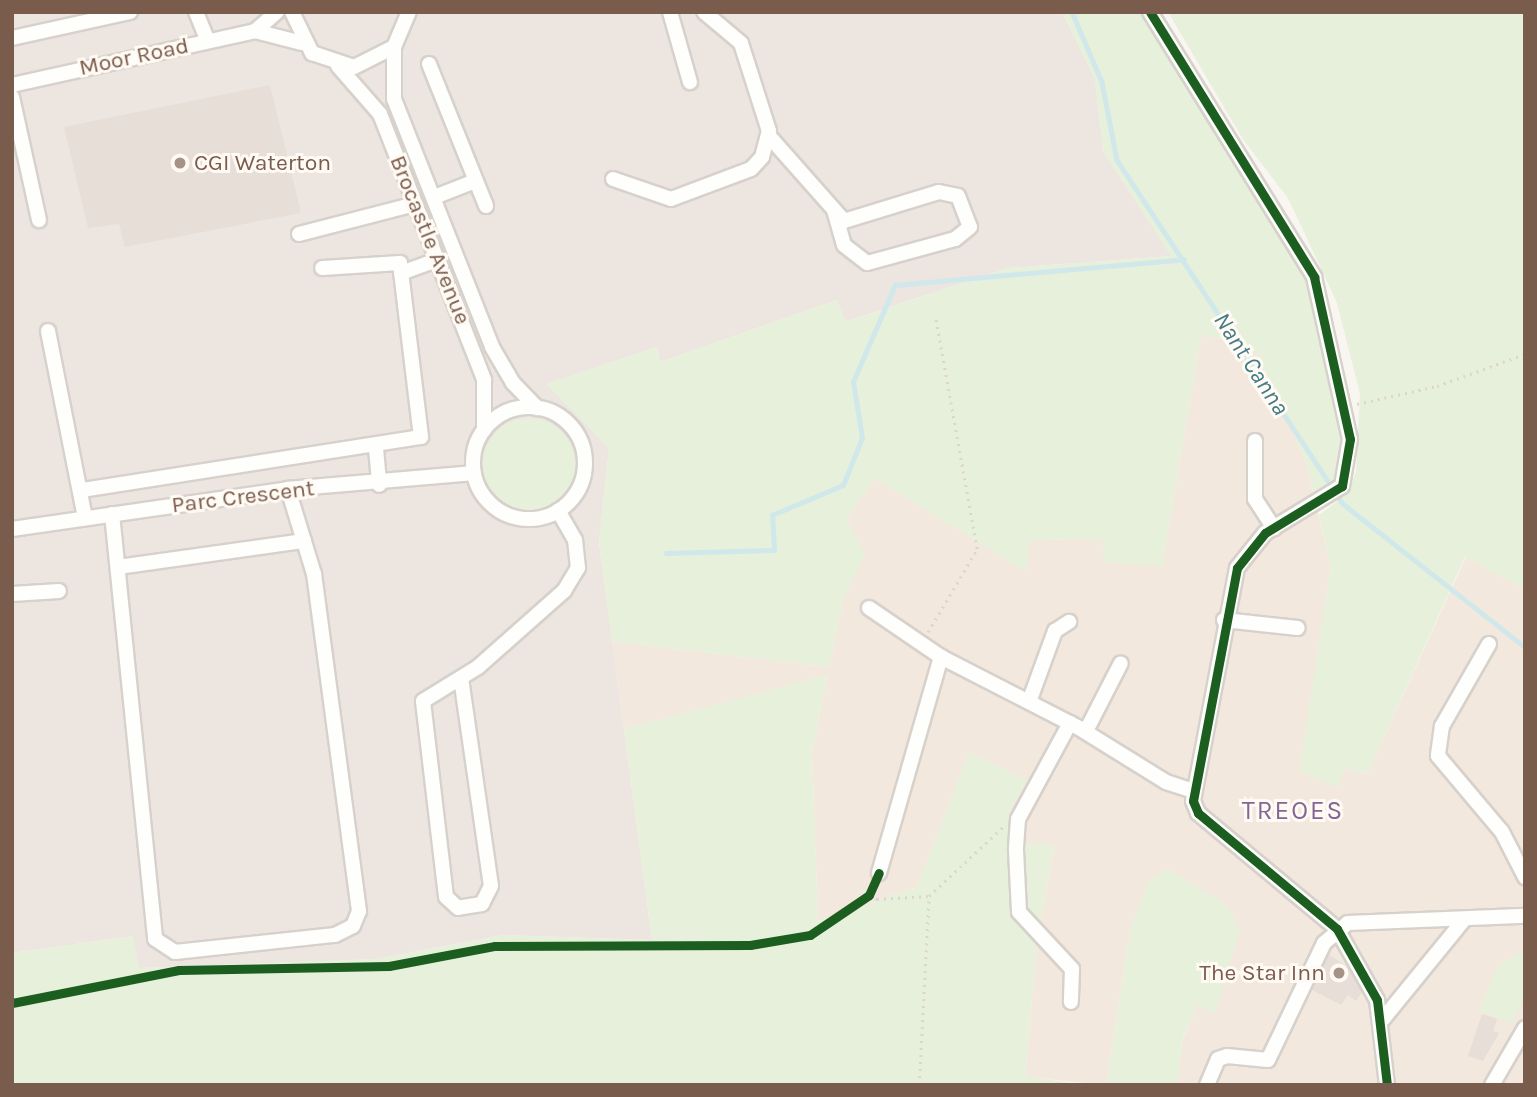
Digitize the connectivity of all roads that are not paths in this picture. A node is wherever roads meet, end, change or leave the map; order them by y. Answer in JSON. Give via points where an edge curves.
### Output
{"nodes":[{"id":1,"x":130,"y":12,"type":"edge"},
{"id":2,"x":196,"y":12,"type":"edge"},
{"id":3,"x":277,"y":12,"type":"edge"},
{"id":4,"x":292,"y":12,"type":"edge"},
{"id":5,"x":409,"y":12,"type":"edge"},
{"id":6,"x":670,"y":12,"type":"edge"},
{"id":7,"x":704,"y":12,"type":"edge"},
{"id":8,"x":1150,"y":12,"type":"edge"},
{"id":9,"x":255,"y":31,"type":"junction"},
{"id":10,"x":12,"y":38,"type":"edge"},
{"id":11,"x":208,"y":41,"type":"junction"},
{"id":12,"x":303,"y":43,"type":"junction"},
{"id":13,"x":394,"y":47,"type":"junction"},
{"id":14,"x":429,"y":64,"type":"dead end"},
{"id":15,"x":338,"y":66,"type":"junction"},
{"id":16,"x":690,"y":82,"type":"dead end"},
{"id":17,"x":12,"y":85,"type":"edge"},
{"id":18,"x":12,"y":97,"type":"edge"},
{"id":19,"x":768,"y":135,"type":"junction"},
{"id":20,"x":613,"y":179,"type":"dead end"},
{"id":21,"x":475,"y":181,"type":"junction"},
{"id":22,"x":437,"y":196,"type":"junction"},
{"id":23,"x":415,"y":204,"type":"junction"},
{"id":24,"x":486,"y":206,"type":"dead end"},
{"id":25,"x":834,"y":211,"type":"junction"},
{"id":26,"x":38,"y":220,"type":"dead end"},
{"id":27,"x":299,"y":234,"type":"dead end"},
{"id":28,"x":437,"y":260,"type":"junction"},
{"id":29,"x":322,"y":268,"type":"dead end"},
{"id":30,"x":401,"y":273,"type":"junction"},
{"id":31,"x":48,"y":331,"type":"dead end"},
{"id":32,"x":537,"y":408,"type":"junction"},
{"id":33,"x":484,"y":430,"type":"junction"},
{"id":34,"x":1255,"y":441,"type":"dead end"},
{"id":35,"x":376,"y":448,"type":"junction"},
{"id":36,"x":474,"y":473,"type":"junction"},
{"id":37,"x":379,"y":485,"type":"junction"},
{"id":38,"x":82,"y":489,"type":"junction"},
{"id":39,"x":288,"y":489,"type":"junction"},
{"id":40,"x":558,"y":511,"type":"junction"},
{"id":41,"x":112,"y":514,"type":"junction"},
{"id":42,"x":85,"y":518,"type":"junction"},
{"id":43,"x":1274,"y":528,"type":"junction"},
{"id":44,"x":12,"y":529,"type":"edge"},
{"id":45,"x":304,"y":541,"type":"junction"},
{"id":46,"x":118,"y":567,"type":"junction"},
{"id":47,"x":59,"y":591,"type":"dead end"},
{"id":48,"x":12,"y":594,"type":"edge"},
{"id":49,"x":869,"y":608,"type":"dead end"},
{"id":50,"x":1224,"y":620,"type":"junction"},
{"id":51,"x":1069,"y":622,"type":"dead end"},
{"id":52,"x":1298,"y":628,"type":"dead end"},
{"id":53,"x":1489,"y":644,"type":"dead end"},
{"id":54,"x":942,"y":657,"type":"junction"},
{"id":55,"x":1121,"y":663,"type":"dead end"},
{"id":56,"x":461,"y":678,"type":"junction"},
{"id":57,"x":1029,"y":702,"type":"junction"},
{"id":58,"x":1070,"y":723,"type":"junction"},
{"id":59,"x":1086,"y":731,"type":"junction"},
{"id":60,"x":1191,"y":790,"type":"junction"},
{"id":61,"x":879,"y":873,"type":"dead end"},
{"id":62,"x":1525,"y":877,"type":"edge"},
{"id":63,"x":1525,"y":916,"type":"edge"},
{"id":64,"x":1463,"y":921,"type":"junction"},
{"id":65,"x":1337,"y":929,"type":"junction"},
{"id":66,"x":1071,"y":1002,"type":"dead end"},
{"id":67,"x":1383,"y":1019,"type":"junction"},
{"id":68,"x":1525,"y":1028,"type":"edge"},
{"id":69,"x":1207,"y":1085,"type":"edge"},
{"id":70,"x":1387,"y":1085,"type":"edge"},
{"id":71,"x":1492,"y":1085,"type":"edge"}],
"edges":[{"from":1,"to":10,"type":"street"},
{"from":2,"to":11,"type":"street"},
{"from":3,"to":9,"type":"street","name":"Moor Road"},
{"from":4,"to":12,"type":"street"},
{"from":5,"to":13,"type":"street"},
{"from":6,"to":16,"type":"street"},
{"from":7,"to":19,"type":"street","via":[[741,43]]},
{"from":8,"to":43,"type":"street","via":[[1308,263],[1347,407],[1350,460],[1342,486]]},
{"from":9,"to":11,"type":"street","name":"Moor Road"},
{"from":9,"to":12,"type":"street","name":"Moor Road"},
{"from":11,"to":17,"type":"street","name":"Moor Road"},
{"from":12,"to":15,"type":"street","name":"Brocastle Avenue"},
{"from":13,"to":15,"type":"street","via":[[369,64]]},
{"from":13,"to":22,"type":"street","name":"Brocastle Avenue","via":[[394,99]]},
{"from":14,"to":21,"type":"street"},
{"from":15,"to":23,"type":"street","name":"Brocastle Avenue","via":[[380,114]]},
{"from":18,"to":26,"type":"street"},
{"from":19,"to":20,"type":"street","via":[[751,169],[671,200]]},
{"from":19,"to":25,"type":"street"},
{"from":21,"to":22,"type":"street"},
{"from":21,"to":24,"type":"street"},
{"from":22,"to":32,"type":"street","name":"Brocastle Avenue","via":[[492,347],[513,383]]},
{"from":23,"to":27,"type":"street"},
{"from":23,"to":28,"type":"street","name":"Brocastle Avenue"},
{"from":25,"to":25,"type":"street","via":[[844,221],[863,220],[939,192],[958,195],[970,227],[955,239],[867,262],[844,245]]},
{"from":28,"to":30,"type":"street"},
{"from":28,"to":33,"type":"street","name":"Brocastle Avenue","via":[[484,380]]},
{"from":29,"to":30,"type":"street","via":[[391,260]]},
{"from":30,"to":35,"type":"street","via":[[424,432]]},
{"from":31,"to":38,"type":"street"},
{"from":32,"to":33,"type":"street","via":[[508,411]]},
{"from":32,"to":40,"type":"street","via":[[570,426],[585,460],[579,489]]},
{"from":33,"to":36,"type":"street"},
{"from":34,"to":43,"type":"street","via":[[1255,499]]},
{"from":35,"to":37,"type":"street"},
{"from":35,"to":38,"type":"street"},
{"from":36,"to":37,"type":"street","name":"Parc Crescent"},
{"from":36,"to":40,"type":"street","via":[[499,511],[528,519]]},
{"from":37,"to":39,"type":"street","name":"Parc Crescent"},
{"from":38,"to":42,"type":"street"},
{"from":39,"to":41,"type":"street","name":"Parc Crescent"},
{"from":39,"to":45,"type":"street"},
{"from":40,"to":56,"type":"street","via":[[575,540],[578,568],[556,599]]},
{"from":41,"to":42,"type":"street","name":"Parc Crescent"},
{"from":41,"to":46,"type":"street"},
{"from":42,"to":44,"type":"street","name":"Parc Crescent"},
{"from":43,"to":50,"type":"street","via":[[1244,553]]},
{"from":45,"to":46,"type":"street"},
{"from":45,"to":46,"type":"street","via":[[314,575],[359,911],[353,926],[335,935],[175,952],[155,939]]},
{"from":47,"to":48,"type":"street"},
{"from":49,"to":54,"type":"street"},
{"from":50,"to":52,"type":"street"},
{"from":50,"to":60,"type":"street"},
{"from":51,"to":57,"type":"street","via":[[1055,631]]},
{"from":53,"to":62,"type":"street","via":[[1442,726],[1438,756],[1502,832]]},
{"from":54,"to":57,"type":"street"},
{"from":54,"to":61,"type":"street"},
{"from":55,"to":59,"type":"street"},
{"from":56,"to":56,"type":"street","via":[[424,701],[446,897],[458,908],[482,904],[491,886]]},
{"from":57,"to":58,"type":"street"},
{"from":58,"to":59,"type":"street"},
{"from":58,"to":66,"type":"street","via":[[1018,819],[1019,912],[1072,970]]},
{"from":59,"to":60,"type":"street","via":[[1166,782]]},
{"from":60,"to":65,"type":"street","via":[[1198,813]]},
{"from":63,"to":64,"type":"street"},
{"from":64,"to":65,"type":"street","via":[[1374,919]]},
{"from":64,"to":67,"type":"street","via":[[1395,1012]]},
{"from":65,"to":67,"type":"street"},
{"from":65,"to":69,"type":"street","via":[[1285,1016],[1268,1060],[1227,1055],[1218,1059]]},
{"from":67,"to":70,"type":"street"},
{"from":68,"to":71,"type":"street"}]}
